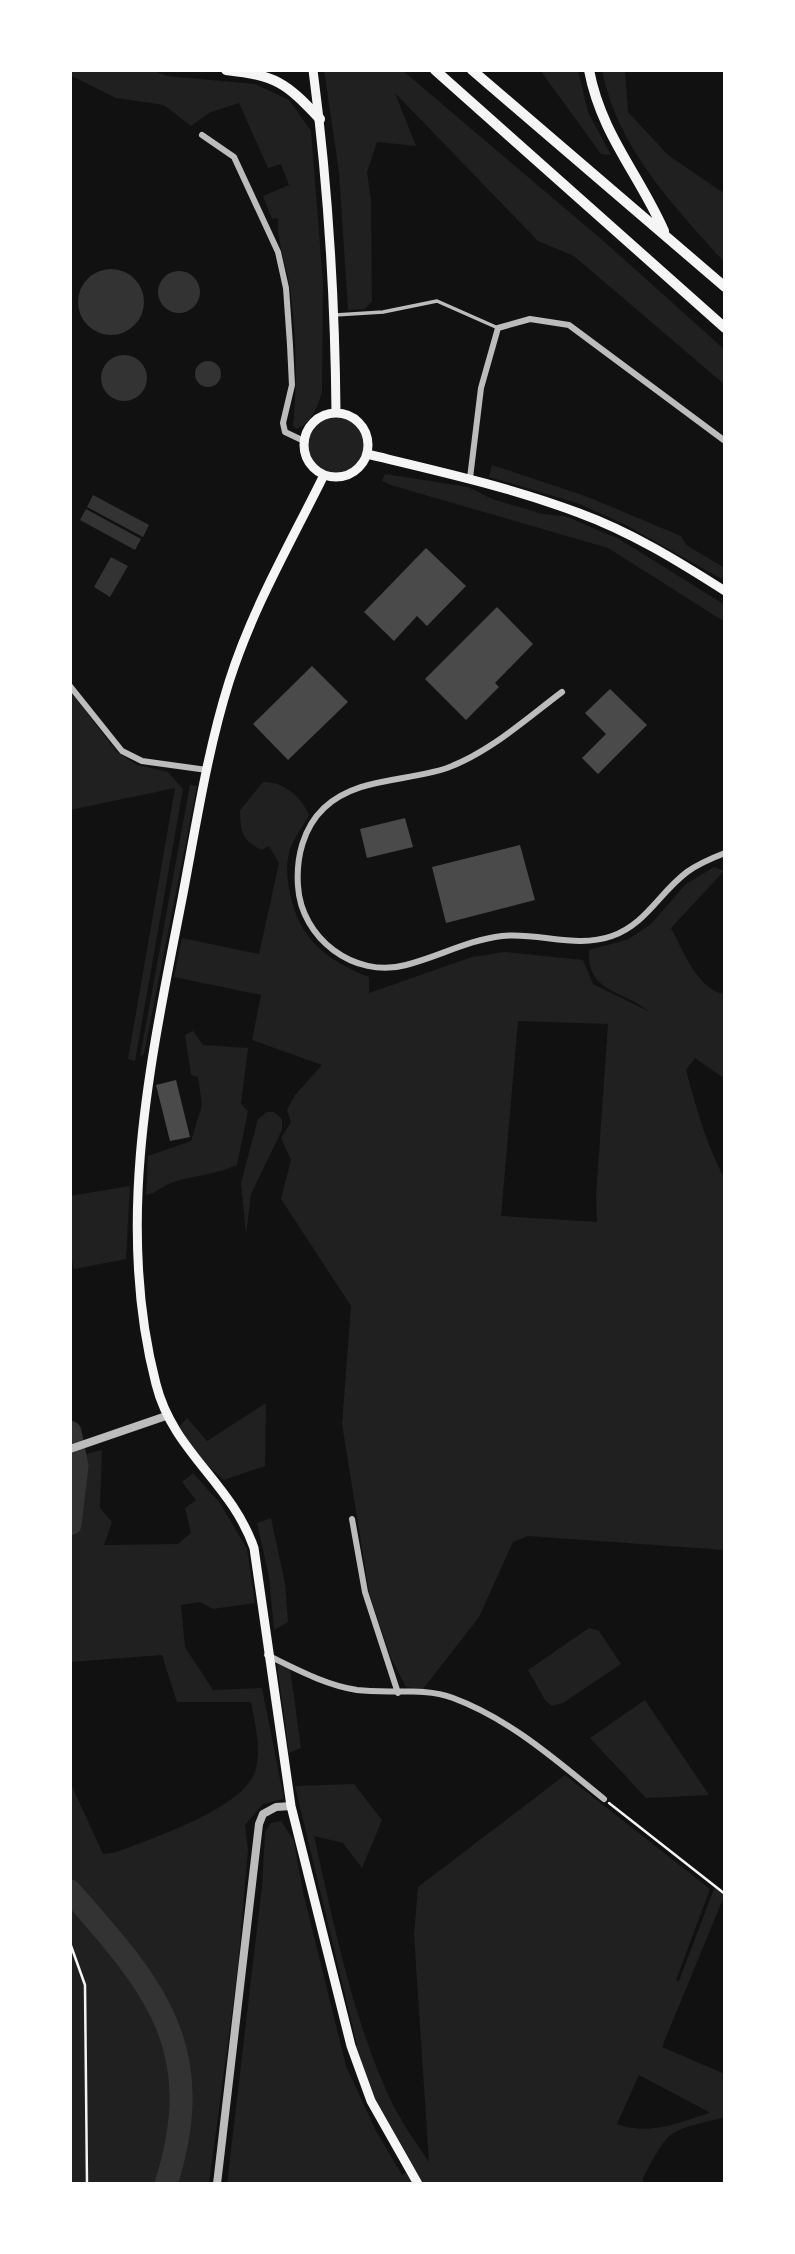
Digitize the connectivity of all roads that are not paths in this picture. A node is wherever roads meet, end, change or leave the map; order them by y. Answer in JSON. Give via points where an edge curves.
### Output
{"nodes":[{"id":1,"x":226,"y":70,"type":"edge"},
{"id":2,"x":279,"y":70,"type":"edge"},
{"id":3,"x":313,"y":70,"type":"edge"},
{"id":4,"x":435,"y":70,"type":"edge"},
{"id":5,"x":472,"y":70,"type":"edge"},
{"id":6,"x":589,"y":70,"type":"edge"},
{"id":7,"x":265,"y":75,"type":"junction"},
{"id":8,"x":320,"y":118,"type":"junction"},
{"id":9,"x":202,"y":135,"type":"dead end"},
{"id":10,"x":665,"y":233,"type":"junction"},
{"id":11,"x":725,"y":287,"type":"edge"},
{"id":12,"x":335,"y":315,"type":"junction"},
{"id":13,"x":498,"y":328,"type":"junction"},
{"id":14,"x":725,"y":328,"type":"edge"},
{"id":15,"x":336,"y":413,"type":"junction"},
{"id":16,"x":304,"y":441,"type":"junction"},
{"id":17,"x":725,"y":441,"type":"edge"},
{"id":18,"x":367,"y":454,"type":"junction"},
{"id":19,"x":324,"y":475,"type":"junction"},
{"id":20,"x":470,"y":478,"type":"junction"},
{"id":21,"x":725,"y":591,"type":"edge"},
{"id":22,"x":70,"y":685,"type":"edge"},
{"id":23,"x":562,"y":692,"type":"dead end"},
{"id":24,"x":207,"y":769,"type":"junction"},
{"id":25,"x":725,"y":853,"type":"edge"},
{"id":26,"x":166,"y":1416,"type":"junction"},
{"id":27,"x":70,"y":1449,"type":"edge"},
{"id":28,"x":352,"y":1519,"type":"dead end"},
{"id":29,"x":267,"y":1655,"type":"junction"},
{"id":30,"x":398,"y":1693,"type":"junction"},
{"id":31,"x":604,"y":1799,"type":"road end"},
{"id":32,"x":291,"y":1806,"type":"junction"},
{"id":33,"x":217,"y":2184,"type":"edge"},
{"id":34,"x":418,"y":2184,"type":"edge"}],
"edges":[{"from":1,"to":7,"type":"highway"},
{"from":2,"to":7,"type":"highway"},
{"from":3,"to":8,"type":"main road"},
{"from":4,"to":14,"type":"highway"},
{"from":5,"to":10,"type":"highway"},
{"from":6,"to":10,"type":"highway","via":[[609,135]]},
{"from":7,"to":8,"type":"highway","via":[[296,94]]},
{"from":8,"to":12,"type":"main road"},
{"from":9,"to":16,"type":"street","via":[[234,158],[278,252],[286,288],[292,385],[283,423],[285,432]]},
{"from":10,"to":11,"type":"highway"},
{"from":12,"to":13,"type":"lane","via":[[383,312],[437,301]]},
{"from":12,"to":15,"type":"main road"},
{"from":13,"to":17,"type":"street","via":[[530,318],[569,325]]},
{"from":13,"to":20,"type":"street","via":[[481,388]]},
{"from":15,"to":16,"type":"main road","via":[[315,421]]},
{"from":15,"to":18,"type":"main road","via":[[362,425]]},
{"from":16,"to":19,"type":"main road","via":[[310,464]]},
{"from":18,"to":19,"type":"main road","via":[[348,475]]},
{"from":18,"to":20,"type":"main road"},
{"from":19,"to":24,"type":"main road","via":[[248,628],[229,680]]},
{"from":20,"to":21,"type":"main road","via":[[601,523],[669,555]]},
{"from":22,"to":24,"type":"street","via":[[122,751],[142,761]]},
{"from":23,"to":25,"type":"street","via":[[483,750],[447,768],[358,788],[321,810],[303,836],[296,870],[298,898],[321,943],[340,956],[380,968],[404,966],[503,936],[583,943],[611,937],[646,916],[688,872]]},
{"from":24,"to":26,"type":"main road","via":[[156,1038],[137,1180],[144,1316]]},
{"from":26,"to":27,"type":"street"},
{"from":26,"to":29,"type":"main road","via":[[223,1488],[247,1528],[258,1567]]},
{"from":28,"to":30,"type":"street","via":[[365,1592]]},
{"from":29,"to":30,"type":"street","via":[[334,1686]]},
{"from":29,"to":32,"type":"main road"},
{"from":30,"to":31,"type":"street","via":[[451,1697],[496,1719]]},
{"from":32,"to":33,"type":"street","via":[[263,1814],[259,1825]]},
{"from":32,"to":34,"type":"main road","via":[[359,2071]]}]}
